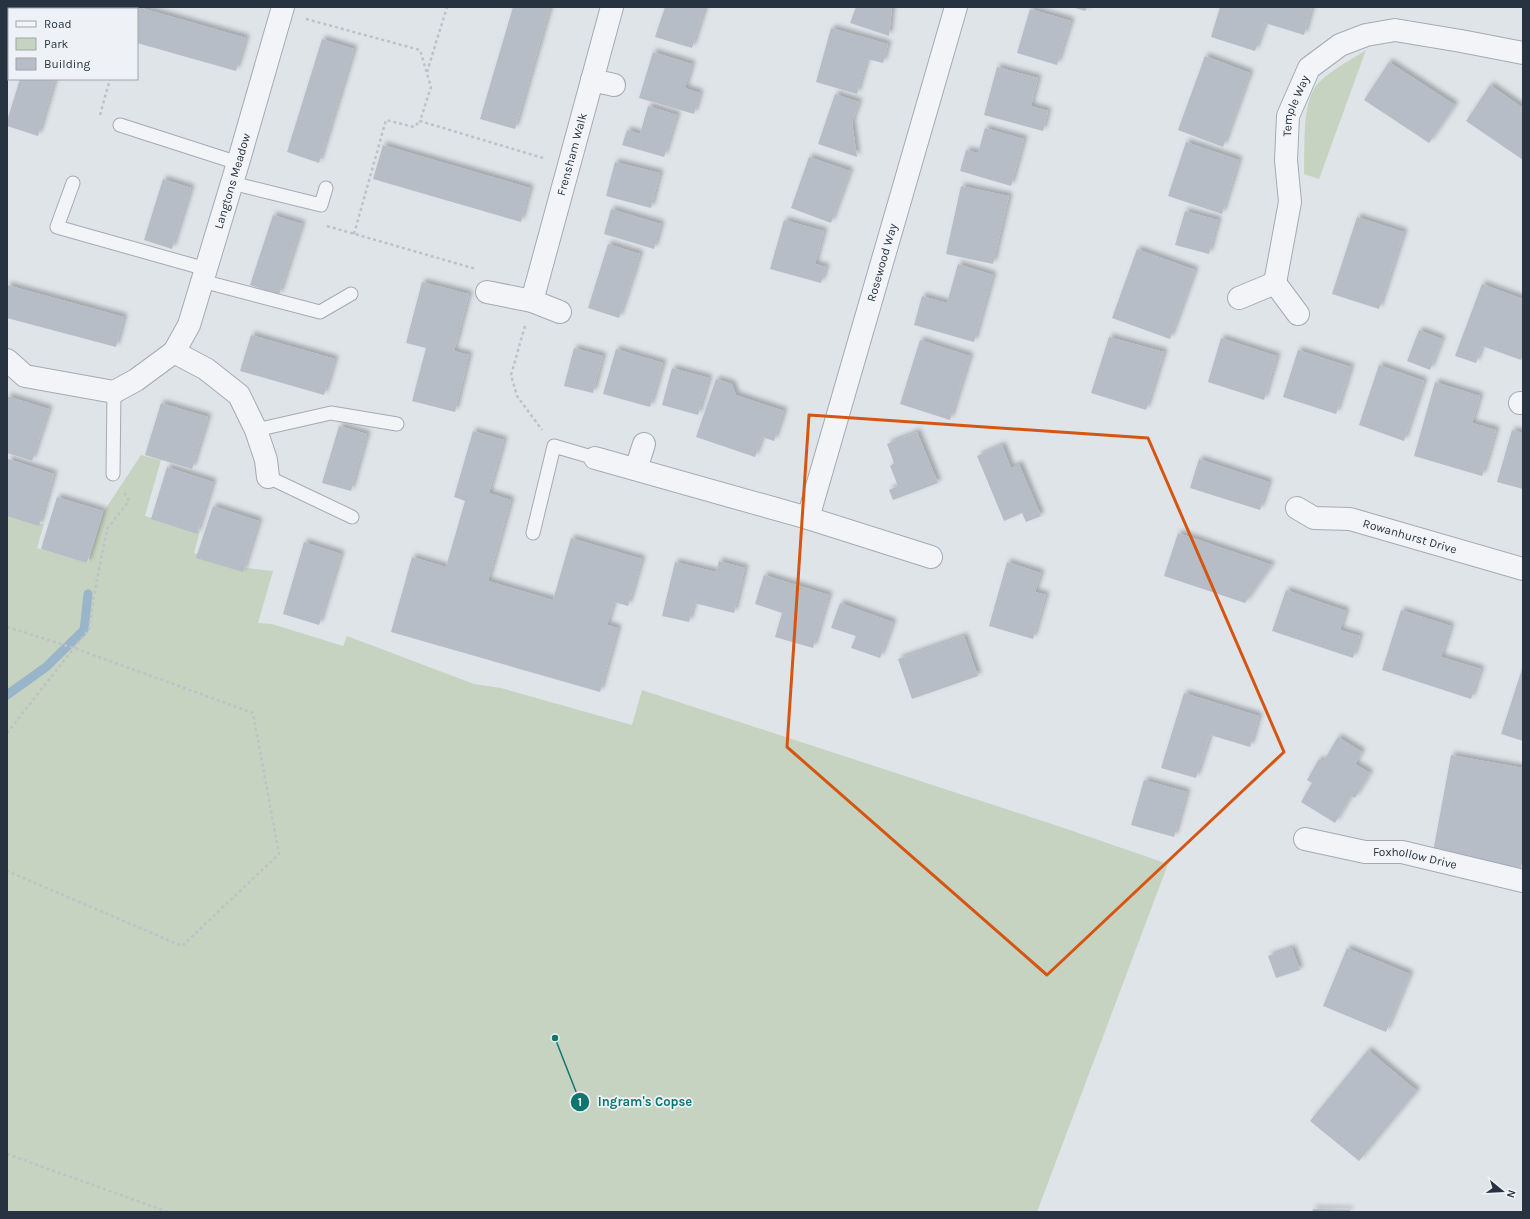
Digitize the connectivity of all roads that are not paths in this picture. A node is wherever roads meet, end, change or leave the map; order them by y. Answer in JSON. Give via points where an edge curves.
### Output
{"nodes":[{"id":1,"x":612,"y":7,"type":"edge"},
{"id":2,"x":956,"y":7,"type":"edge"},
{"id":3,"x":282,"y":9,"type":"edge"},
{"id":4,"x":1523,"y":53,"type":"edge"},
{"id":5,"x":592,"y":80,"type":"junction"},
{"id":6,"x":614,"y":85,"type":"dead end"},
{"id":7,"x":120,"y":125,"type":"dead end"},
{"id":8,"x":235,"y":173,"type":"junction"},
{"id":9,"x":73,"y":183,"type":"dead end"},
{"id":10,"x":326,"y":188,"type":"dead end"},
{"id":11,"x":204,"y":275,"type":"junction"},
{"id":12,"x":1275,"y":283,"type":"junction"},
{"id":13,"x":487,"y":292,"type":"road end"},
{"id":14,"x":351,"y":294,"type":"dead end"},
{"id":15,"x":1239,"y":298,"type":"dead end"},
{"id":16,"x":532,"y":301,"type":"junction"},
{"id":17,"x":560,"y":312,"type":"dead end"},
{"id":18,"x":1298,"y":314,"type":"dead end"},
{"id":19,"x":174,"y":352,"type":"junction"},
{"id":20,"x":7,"y":360,"type":"edge"},
{"id":21,"x":114,"y":392,"type":"junction"},
{"id":22,"x":397,"y":424,"type":"dead end"},
{"id":23,"x":256,"y":430,"type":"junction"},
{"id":24,"x":644,"y":444,"type":"dead end"},
{"id":25,"x":595,"y":458,"type":"joint"},
{"id":26,"x":636,"y":469,"type":"junction"},
{"id":27,"x":113,"y":474,"type":"road end"},
{"id":28,"x":268,"y":477,"type":"joint"},
{"id":29,"x":1297,"y":508,"type":"dead end"},
{"id":30,"x":352,"y":517,"type":"dead end"},
{"id":31,"x":808,"y":518,"type":"junction"},
{"id":32,"x":533,"y":533,"type":"dead end"},
{"id":33,"x":931,"y":557,"type":"dead end"},
{"id":34,"x":1523,"y":568,"type":"edge"},
{"id":35,"x":1305,"y":839,"type":"dead end"},
{"id":36,"x":1523,"y":881,"type":"edge"}],
"edges":[{"from":1,"to":5,"type":"street","name":"Frensham Walk"},
{"from":2,"to":31,"type":"street","name":"Rosewood Way"},
{"from":3,"to":8,"type":"street","name":"Langtons Meadow"},
{"from":4,"to":12,"type":"street","name":"Temple Way","via":[[1396,30],[1366,35],[1340,45],[1310,68],[1288,116],[1286,160],[1290,202]]},
{"from":5,"to":6,"type":"street"},
{"from":5,"to":16,"type":"street","name":"Frensham Walk"},
{"from":7,"to":8,"type":"lane"},
{"from":8,"to":10,"type":"lane","via":[[321,205]]},
{"from":8,"to":11,"type":"street","name":"Langtons Meadow"},
{"from":9,"to":11,"type":"lane","via":[[57,227]]},
{"from":11,"to":14,"type":"lane","via":[[320,312]]},
{"from":11,"to":19,"type":"street","name":"Langtons Meadow","via":[[189,325]]},
{"from":12,"to":15,"type":"street"},
{"from":12,"to":18,"type":"street"},
{"from":13,"to":16,"type":"street"},
{"from":16,"to":17,"type":"street"},
{"from":19,"to":21,"type":"street","name":"Langtons Meadow","via":[[136,380]]},
{"from":19,"to":23,"type":"street","via":[[206,369],[239,395]]},
{"from":20,"to":21,"type":"street","via":[[25,376]]},
{"from":21,"to":27,"type":"lane"},
{"from":22,"to":23,"type":"lane","via":[[331,413]]},
{"from":23,"to":28,"type":"street","via":[[266,460]]},
{"from":24,"to":26,"type":"street"},
{"from":25,"to":26,"type":"street"},
{"from":25,"to":32,"type":"lane","via":[[554,446]]},
{"from":26,"to":31,"type":"street"},
{"from":28,"to":30,"type":"lane"},
{"from":29,"to":34,"type":"street","name":"Rowanhurst Drive","via":[[1314,518],[1350,519]]},
{"from":31,"to":33,"type":"street"},
{"from":35,"to":36,"type":"street","name":"Foxhollow Drive","via":[[1365,852],[1402,852]]}]}
